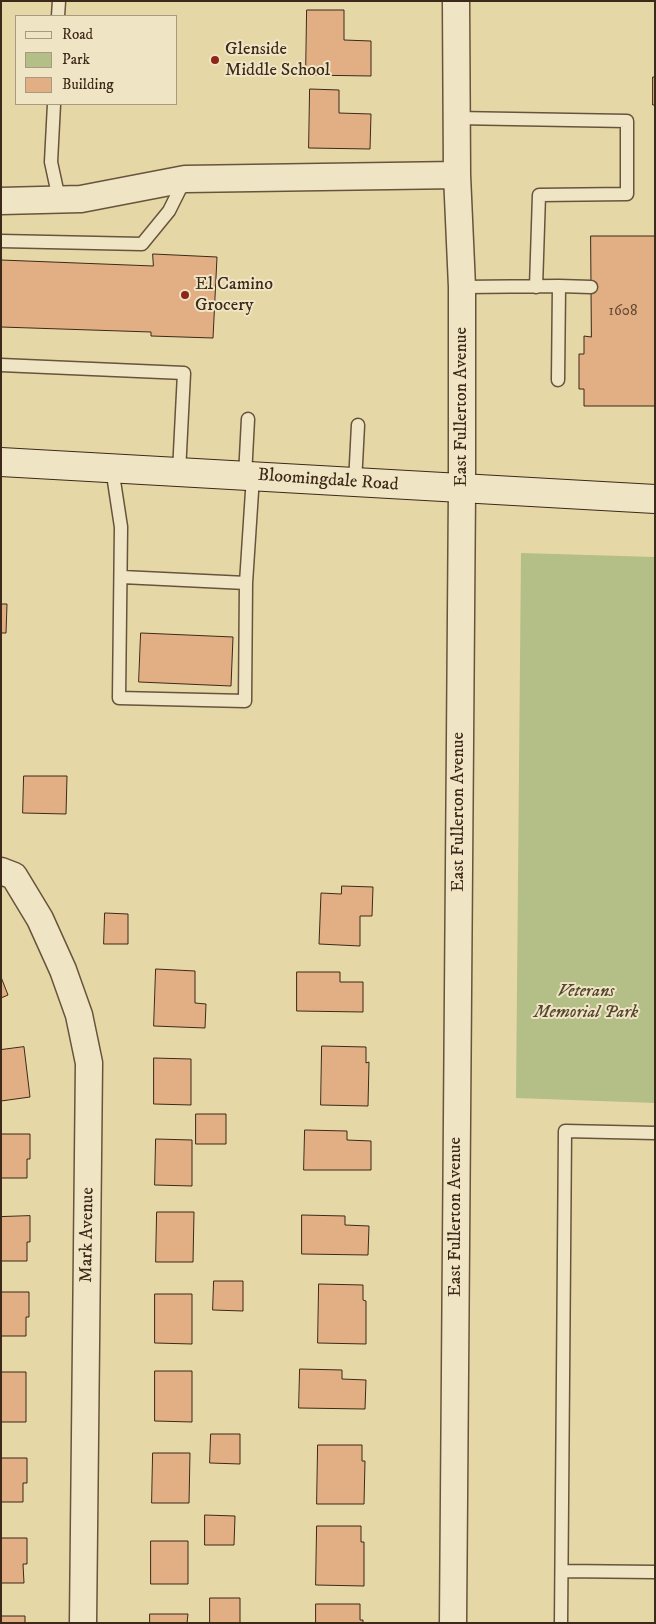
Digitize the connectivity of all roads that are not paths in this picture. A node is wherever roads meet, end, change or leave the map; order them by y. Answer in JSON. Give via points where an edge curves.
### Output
{"nodes":[{"id":1,"x":59,"y":1,"type":"edge"},
{"id":2,"x":456,"y":1,"type":"edge"},
{"id":3,"x":58,"y":15,"type":"edge"},
{"id":4,"x":54,"y":105,"type":"edge"},
{"id":5,"x":456,"y":118,"type":"junction"},
{"id":6,"x":457,"y":176,"type":"junction"},
{"id":7,"x":185,"y":179,"type":"junction"},
{"id":8,"x":59,"y":199,"type":"junction"},
{"id":9,"x":1,"y":201,"type":"edge"},
{"id":10,"x":1,"y":241,"type":"edge"},
{"id":11,"x":559,"y":286,"type":"junction"},
{"id":12,"x":462,"y":287,"type":"junction"},
{"id":13,"x":536,"y":287,"type":"junction"},
{"id":14,"x":592,"y":287,"type":"dead end"},
{"id":15,"x":1,"y":365,"type":"edge"},
{"id":16,"x":558,"y":380,"type":"dead end"},
{"id":17,"x":248,"y":419,"type":"dead end"},
{"id":18,"x":358,"y":425,"type":"dead end"},
{"id":19,"x":1,"y":462,"type":"edge"},
{"id":20,"x":112,"y":468,"type":"junction"},
{"id":21,"x":179,"y":472,"type":"junction"},
{"id":22,"x":249,"y":476,"type":"junction"},
{"id":23,"x":355,"y":483,"type":"junction"},
{"id":24,"x":462,"y":489,"type":"junction"},
{"id":25,"x":655,"y":499,"type":"edge"},
{"id":26,"x":122,"y":577,"type":"junction"},
{"id":27,"x":246,"y":583,"type":"junction"},
{"id":28,"x":1,"y":871,"type":"edge"},
{"id":29,"x":655,"y":1133,"type":"edge"},
{"id":30,"x":562,"y":1571,"type":"junction"},
{"id":31,"x":655,"y":1572,"type":"edge"},
{"id":32,"x":83,"y":1623,"type":"edge"},
{"id":33,"x":452,"y":1623,"type":"edge"},
{"id":34,"x":561,"y":1623,"type":"edge"}],
"edges":[{"from":1,"to":3,"type":"lane"},
{"from":2,"to":5,"type":"street","name":"East Fullerton Avenue"},
{"from":4,"to":8,"type":"lane","via":[[51,162]]},
{"from":5,"to":6,"type":"street","name":"East Fullerton Avenue"},
{"from":5,"to":13,"type":"lane","via":[[628,121],[627,194],[539,196]]},
{"from":6,"to":7,"type":"street"},
{"from":6,"to":12,"type":"street","name":"East Fullerton Avenue"},
{"from":7,"to":8,"type":"street"},
{"from":7,"to":10,"type":"lane","via":[[169,212],[142,244]]},
{"from":8,"to":9,"type":"street"},
{"from":11,"to":13,"type":"lane"},
{"from":11,"to":14,"type":"lane"},
{"from":11,"to":16,"type":"lane"},
{"from":12,"to":13,"type":"lane"},
{"from":12,"to":24,"type":"street","name":"East Fullerton Avenue"},
{"from":15,"to":21,"type":"lane","via":[[184,373]]},
{"from":17,"to":22,"type":"lane"},
{"from":18,"to":23,"type":"lane"},
{"from":19,"to":20,"type":"main road","name":"Bloomingdale Road"},
{"from":20,"to":21,"type":"main road","name":"Bloomingdale Road"},
{"from":20,"to":26,"type":"lane","via":[[121,527]]},
{"from":21,"to":22,"type":"main road","name":"Bloomingdale Road"},
{"from":22,"to":23,"type":"main road","name":"Bloomingdale Road"},
{"from":22,"to":27,"type":"lane"},
{"from":23,"to":24,"type":"main road","name":"Bloomingdale Road"},
{"from":24,"to":25,"type":"main road","name":"Bloomingdale Road"},
{"from":24,"to":33,"type":"street","name":"East Fullerton Avenue"},
{"from":26,"to":27,"type":"lane"},
{"from":26,"to":27,"type":"lane","via":[[119,698],[245,700]]},
{"from":28,"to":32,"type":"street","name":"Mark Avenue","via":[[14,876],[40,920],[63,970],[79,1015],[89,1064]]},
{"from":29,"to":30,"type":"lane","via":[[565,1131]]},
{"from":30,"to":31,"type":"lane"},
{"from":30,"to":34,"type":"lane"}]}
